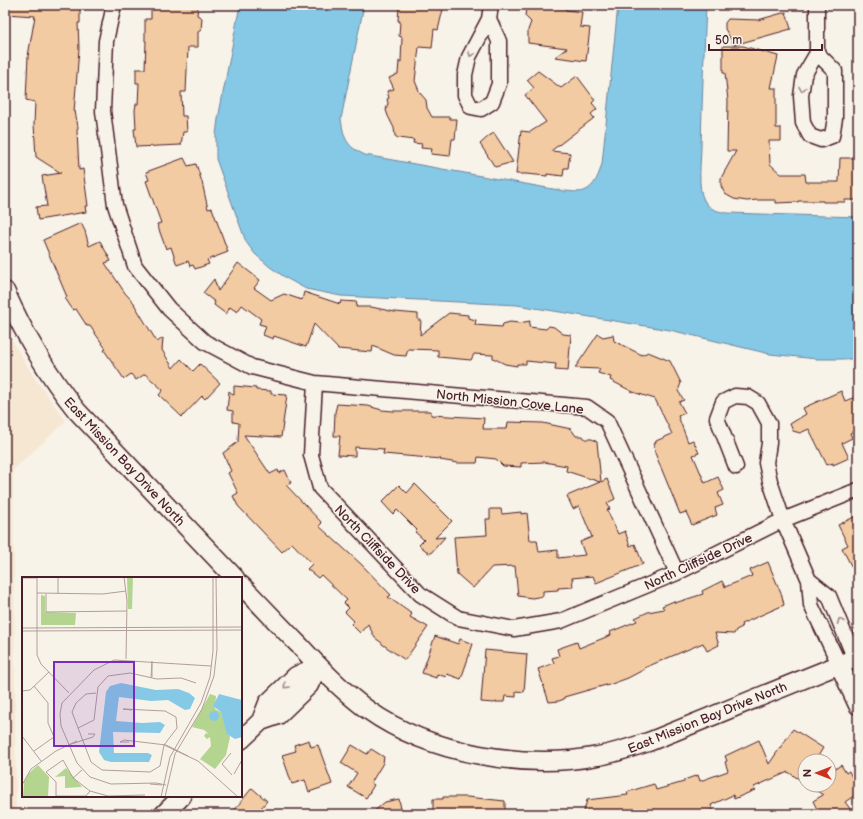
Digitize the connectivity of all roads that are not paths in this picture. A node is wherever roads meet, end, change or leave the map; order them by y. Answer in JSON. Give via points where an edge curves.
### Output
{"nodes":[{"id":1,"x":114,"y":5,"type":"edge"},
{"id":2,"x":491,"y":5,"type":"edge"},
{"id":3,"x":817,"y":5,"type":"edge"},
{"id":4,"x":489,"y":19,"type":"junction"},
{"id":5,"x":817,"y":53,"type":"junction"},
{"id":6,"x":5,"y":291,"type":"edge"},
{"id":7,"x":314,"y":383,"type":"junction"},
{"id":8,"x":736,"y":467,"type":"dead end"},
{"id":9,"x":858,"y":490,"type":"edge"},
{"id":10,"x":783,"y":520,"type":"junction"},
{"id":11,"x":677,"y":573,"type":"junction"},
{"id":12,"x":233,"y":577,"type":"edge"},
{"id":13,"x":810,"y":580,"type":"junction"},
{"id":14,"x":242,"y":586,"type":"edge"},
{"id":15,"x":851,"y":661,"type":"edge"},
{"id":16,"x":318,"y":666,"type":"junction"},
{"id":17,"x":858,"y":705,"type":"edge"},
{"id":18,"x":242,"y":739,"type":"edge"},
{"id":19,"x":181,"y":797,"type":"edge"},
{"id":20,"x":164,"y":814,"type":"edge"}],
"edges":[{"from":1,"to":7,"type":"street","name":"North Mission Cove Lane","via":[[106,41],[103,111],[115,205],[135,266],[169,309],[205,342],[252,367]]},
{"from":2,"to":4,"type":"street"},
{"from":3,"to":5,"type":"street"},
{"from":4,"to":4,"type":"street","one_way":true,"via":[[469,57],[465,75],[465,95],[471,107],[481,109],[492,102],[499,84],[499,41]]},
{"from":5,"to":5,"type":"street","one_way":true,"via":[[804,75],[801,96],[803,123],[810,136],[821,140],[832,136],[835,118],[835,71]]},
{"from":6,"to":12,"type":"street","name":"East Mission Bay Drive North","via":[[32,346],[59,389]]},
{"from":7,"to":11,"type":"street","name":"North Mission Cove Lane","via":[[587,407],[607,421]]},
{"from":7,"to":11,"type":"street","name":"North Cliffside Drive","via":[[311,456],[320,488],[420,594],[458,618],[514,629],[560,621]]},
{"from":8,"to":10,"type":"street","via":[[717,418],[723,402],[735,396],[748,397],[758,403],[769,423],[766,463]]},
{"from":9,"to":10,"type":"street","name":"North Cliffside Drive"},
{"from":10,"to":11,"type":"street","name":"North Cliffside Drive"},
{"from":10,"to":13,"type":"street"},
{"from":13,"to":15,"type":"street","via":[[812,605]]},
{"from":15,"to":13,"type":"street","one_way":true,"via":[[829,596]]},
{"from":14,"to":16,"type":"street","name":"East Mission Bay Drive North"},
{"from":15,"to":16,"type":"street","name":"East Mission Bay Drive North","via":[[651,742],[597,757],[565,760],[507,759],[473,754],[416,737],[369,711]]},
{"from":15,"to":17,"type":"street"},
{"from":16,"to":18,"type":"street","via":[[308,685],[278,715],[261,721]]},
{"from":19,"to":20,"type":"street"}]}
